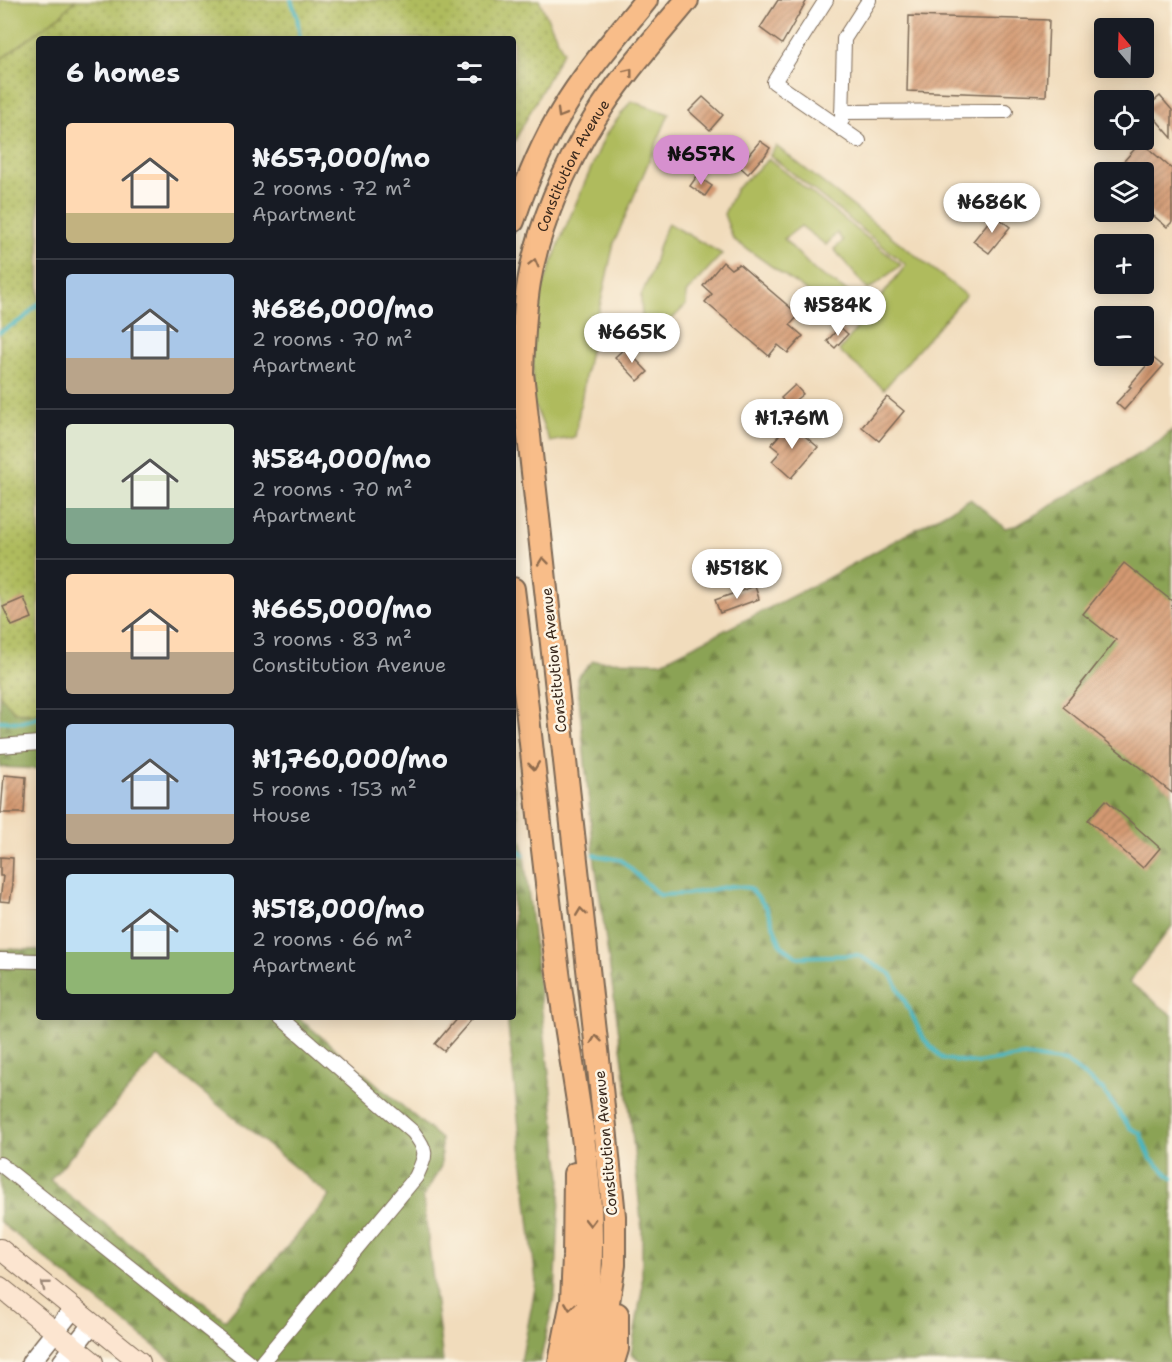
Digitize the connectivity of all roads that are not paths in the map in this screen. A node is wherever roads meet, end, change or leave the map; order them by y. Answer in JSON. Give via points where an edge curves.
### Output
{"nodes":[{"id":1,"x":646,"y":0,"type":"edge"},
{"id":2,"x":687,"y":0,"type":"edge"},
{"id":3,"x":826,"y":0,"type":"edge"},
{"id":4,"x":869,"y":0,"type":"edge"},
{"id":5,"x":1006,"y":111,"type":"dead end"},
{"id":6,"x":842,"y":112,"type":"junction"},
{"id":7,"x":842,"y":129,"type":"junction"},
{"id":8,"x":859,"y":141,"type":"dead end"},
{"id":9,"x":516,"y":212,"type":"edge"},
{"id":10,"x":516,"y":614,"type":"edge"},
{"id":11,"x":36,"y":743,"type":"edge"},
{"id":12,"x":0,"y":746,"type":"edge"},
{"id":13,"x":0,"y":960,"type":"edge"},
{"id":14,"x":36,"y":961,"type":"edge"},
{"id":15,"x":282,"y":1020,"type":"edge"},
{"id":16,"x":580,"y":1122,"type":"junction"},
{"id":17,"x":0,"y":1164,"type":"edge"},
{"id":18,"x":0,"y":1249,"type":"edge"},
{"id":19,"x":614,"y":1264,"type":"junction"},
{"id":20,"x":0,"y":1287,"type":"edge"},
{"id":21,"x":74,"y":1308,"type":"junction"},
{"id":22,"x":92,"y":1324,"type":"junction"},
{"id":23,"x":55,"y":1331,"type":"junction"},
{"id":24,"x":68,"y":1354,"type":"edge"},
{"id":25,"x":31,"y":1362,"type":"edge"},
{"id":26,"x":93,"y":1362,"type":"edge"},
{"id":27,"x":140,"y":1362,"type":"edge"},
{"id":28,"x":249,"y":1362,"type":"edge"},
{"id":29,"x":262,"y":1362,"type":"edge"},
{"id":30,"x":560,"y":1362,"type":"edge"},
{"id":31,"x":577,"y":1362,"type":"edge"},
{"id":32,"x":597,"y":1362,"type":"edge"},
{"id":33,"x":613,"y":1362,"type":"edge"}],
"edges":[{"from":1,"to":9,"type":"main road","one_way":true,"via":[[561,111]]},
{"from":19,"to":2,"type":"main road","name":"Constitution Avenue","one_way":true,"via":[[614,1215],[522,373],[524,324],[529,281],[541,236],[572,158],[595,118]]},
{"from":3,"to":7,"type":"street","via":[[774,82]]},
{"from":4,"to":6,"type":"street","via":[[844,39]]},
{"from":5,"to":6,"type":"street"},
{"from":6,"to":7,"type":"street"},
{"from":7,"to":8,"type":"street"},
{"from":10,"to":16,"type":"main road","name":"Constitution Avenue","one_way":true,"via":[[558,972]]},
{"from":11,"to":12,"type":"street"},
{"from":13,"to":14,"type":"street"},
{"from":15,"to":29,"type":"street","via":[[413,1132],[422,1144],[425,1158],[416,1178]]},
{"from":16,"to":30,"type":"main road","one_way":true,"via":[[572,1301]]},
{"from":16,"to":31,"type":"main road","name":"Constitution Avenue","one_way":true,"via":[[590,1208],[590,1280],[588,1312]]},
{"from":17,"to":28,"type":"street"},
{"from":21,"to":18,"type":"main road","one_way":true},
{"from":19,"to":32,"type":"main road","name":"Constitution Avenue"},
{"from":19,"to":33,"type":"main road","via":[[618,1305]]},
{"from":20,"to":23,"type":"main road"},
{"from":21,"to":22,"type":"main road"},
{"from":21,"to":23,"type":"street"},
{"from":22,"to":24,"type":"street"},
{"from":22,"to":27,"type":"main road"},
{"from":23,"to":24,"type":"main road"},
{"from":23,"to":25,"type":"street"},
{"from":24,"to":26,"type":"main road"}]}
